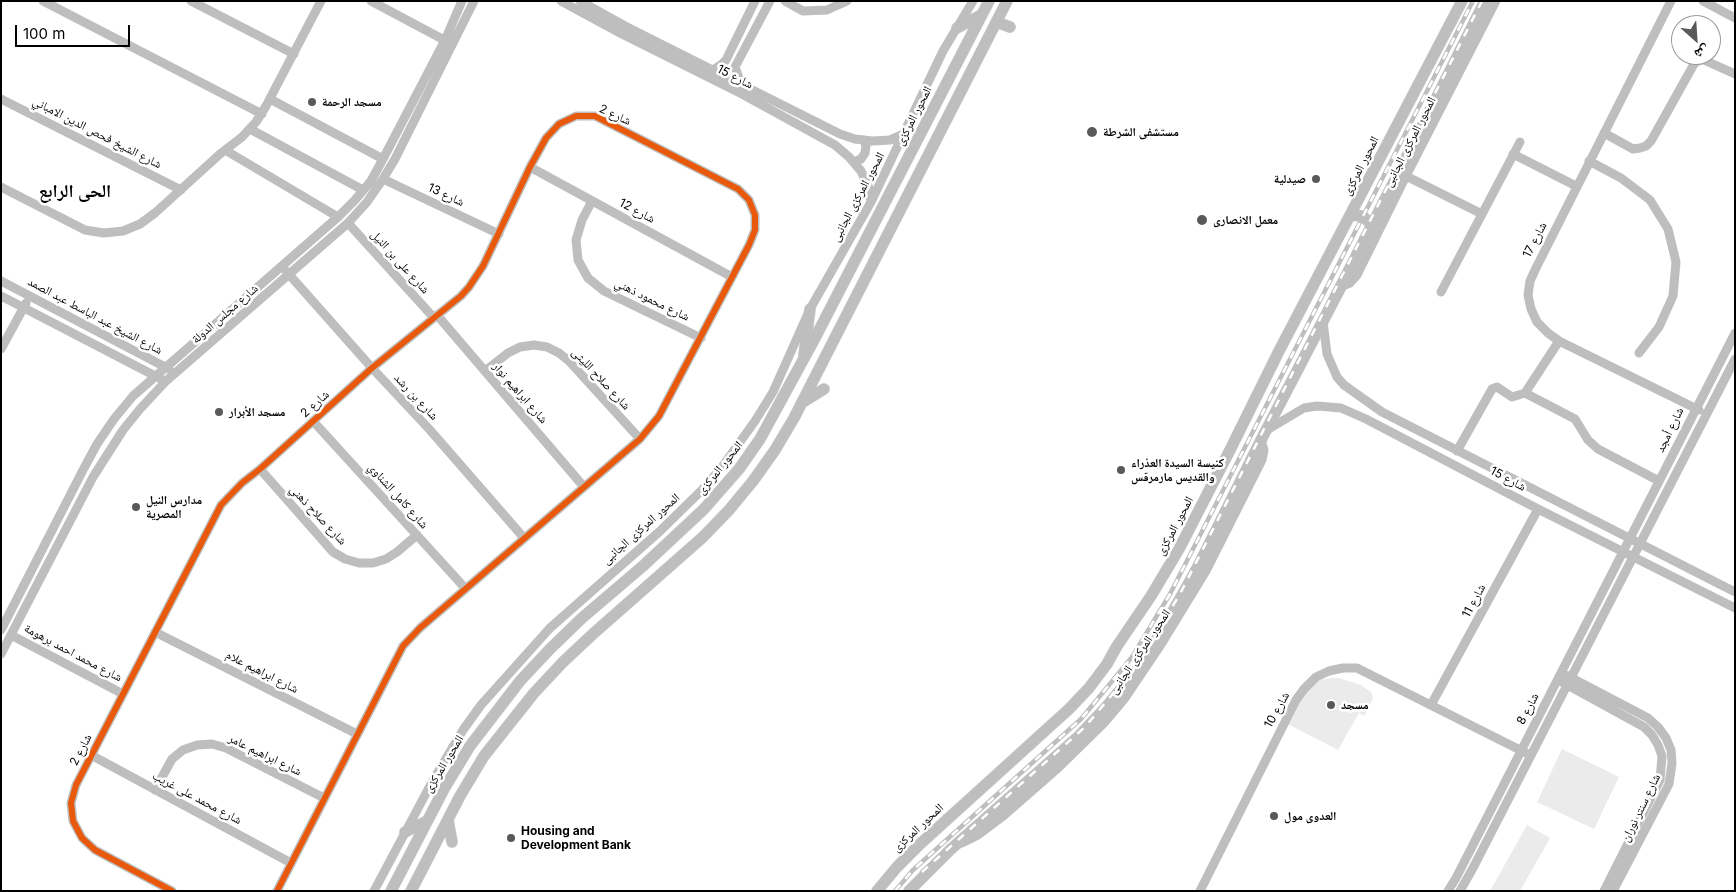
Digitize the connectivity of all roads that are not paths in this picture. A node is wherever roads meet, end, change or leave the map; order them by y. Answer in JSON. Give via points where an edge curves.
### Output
{"nodes":[{"id":1,"x":42,"y":1,"type":"edge"},
{"id":2,"x":191,"y":1,"type":"edge"},
{"id":3,"x":320,"y":1,"type":"edge"},
{"id":4,"x":371,"y":1,"type":"edge"},
{"id":5,"x":462,"y":1,"type":"edge"},
{"id":6,"x":474,"y":1,"type":"edge"},
{"id":7,"x":561,"y":1,"type":"edge"},
{"id":8,"x":580,"y":1,"type":"edge"},
{"id":9,"x":755,"y":1,"type":"edge"},
{"id":10,"x":770,"y":1,"type":"edge"},
{"id":11,"x":785,"y":1,"type":"edge"},
{"id":12,"x":847,"y":1,"type":"edge"},
{"id":13,"x":973,"y":1,"type":"edge"},
{"id":14,"x":988,"y":1,"type":"edge"},
{"id":15,"x":1007,"y":1,"type":"edge"},
{"id":16,"x":1462,"y":1,"type":"edge"},
{"id":17,"x":1485,"y":1,"type":"edge"},
{"id":18,"x":1496,"y":1,"type":"edge"},
{"id":19,"x":1671,"y":1,"type":"edge"},
{"id":20,"x":1703,"y":1,"type":"edge"},
{"id":21,"x":981,"y":15,"type":"junction"},
{"id":22,"x":1735,"y":18,"type":"edge"},
{"id":23,"x":996,"y":22,"type":"junction"},
{"id":24,"x":1010,"y":27,"type":"dead end"},
{"id":25,"x":957,"y":28,"type":"junction"},
{"id":26,"x":449,"y":42,"type":"junction"},
{"id":27,"x":294,"y":54,"type":"junction"},
{"id":28,"x":687,"y":61,"type":"junction"},
{"id":29,"x":713,"y":70,"type":"junction"},
{"id":30,"x":1735,"y":74,"type":"edge"},
{"id":31,"x":740,"y":84,"type":"junction"},
{"id":32,"x":1,"y":99,"type":"edge"},
{"id":33,"x":270,"y":99,"type":"junction"},
{"id":34,"x":262,"y":114,"type":"junction"},
{"id":35,"x":250,"y":129,"type":"junction"},
{"id":36,"x":1604,"y":133,"type":"junction"},
{"id":37,"x":904,"y":134,"type":"junction"},
{"id":38,"x":864,"y":140,"type":"junction"},
{"id":39,"x":1520,"y":142,"type":"dead end"},
{"id":40,"x":225,"y":150,"type":"junction"},
{"id":41,"x":1513,"y":154,"type":"junction"},
{"id":42,"x":385,"y":157,"type":"junction"},
{"id":43,"x":395,"y":159,"type":"junction"},
{"id":44,"x":1589,"y":161,"type":"junction"},
{"id":45,"x":854,"y":162,"type":"junction"},
{"id":46,"x":530,"y":168,"type":"junction"},
{"id":47,"x":1406,"y":176,"type":"junction"},
{"id":48,"x":383,"y":179,"type":"junction"},
{"id":49,"x":1576,"y":186,"type":"junction"},
{"id":50,"x":1,"y":187,"type":"edge"},
{"id":51,"x":181,"y":190,"type":"junction"},
{"id":52,"x":363,"y":190,"type":"junction"},
{"id":53,"x":592,"y":201,"type":"junction"},
{"id":54,"x":871,"y":202,"type":"junction"},
{"id":55,"x":1482,"y":214,"type":"junction"},
{"id":56,"x":1351,"y":215,"type":"junction"},
{"id":57,"x":338,"y":217,"type":"junction"},
{"id":58,"x":348,"y":223,"type":"junction"},
{"id":59,"x":1373,"y":225,"type":"junction"},
{"id":60,"x":498,"y":234,"type":"junction"},
{"id":61,"x":281,"y":266,"type":"junction"},
{"id":62,"x":289,"y":275,"type":"junction"},
{"id":63,"x":732,"y":277,"type":"junction"},
{"id":64,"x":1304,"y":280,"type":"dead end"},
{"id":65,"x":1,"y":281,"type":"edge"},
{"id":66,"x":1315,"y":286,"type":"junction"},
{"id":67,"x":1340,"y":287,"type":"junction"},
{"id":68,"x":1441,"y":292,"type":"dead end"},
{"id":69,"x":1,"y":296,"type":"edge"},
{"id":70,"x":30,"y":296,"type":"junction"},
{"id":71,"x":24,"y":307,"type":"junction"},
{"id":72,"x":810,"y":309,"type":"junction"},
{"id":73,"x":435,"y":317,"type":"junction"},
{"id":74,"x":1322,"y":322,"type":"junction"},
{"id":75,"x":1735,"y":334,"type":"edge"},
{"id":76,"x":701,"y":338,"type":"junction"},
{"id":77,"x":1559,"y":340,"type":"junction"},
{"id":78,"x":1,"y":349,"type":"edge"},
{"id":79,"x":1639,"y":353,"type":"dead end"},
{"id":80,"x":1735,"y":359,"type":"edge"},
{"id":81,"x":803,"y":361,"type":"junction"},
{"id":82,"x":166,"y":367,"type":"junction"},
{"id":83,"x":372,"y":368,"type":"junction"},
{"id":84,"x":485,"y":371,"type":"junction"},
{"id":85,"x":176,"y":373,"type":"junction"},
{"id":86,"x":156,"y":376,"type":"junction"},
{"id":87,"x":166,"y":381,"type":"junction"},
{"id":88,"x":824,"y":389,"type":"dead end"},
{"id":89,"x":1525,"y":393,"type":"junction"},
{"id":90,"x":802,"y":403,"type":"junction"},
{"id":91,"x":1695,"y":408,"type":"junction"},
{"id":92,"x":1706,"y":414,"type":"junction"},
{"id":93,"x":313,"y":421,"type":"junction"},
{"id":94,"x":1267,"y":430,"type":"junction"},
{"id":95,"x":640,"y":439,"type":"junction"},
{"id":96,"x":1457,"y":452,"type":"junction"},
{"id":97,"x":260,"y":469,"type":"junction"},
{"id":98,"x":1659,"y":481,"type":"junction"},
{"id":99,"x":584,"y":487,"type":"junction"},
{"id":100,"x":1538,"y":509,"type":"junction"},
{"id":101,"x":417,"y":535,"type":"junction"},
{"id":102,"x":524,"y":538,"type":"junction"},
{"id":103,"x":1630,"y":539,"type":"junction"},
{"id":104,"x":45,"y":544,"type":"junction"},
{"id":105,"x":1640,"y":544,"type":"junction"},
{"id":106,"x":56,"y":549,"type":"junction"},
{"id":107,"x":1623,"y":552,"type":"junction"},
{"id":108,"x":1633,"y":557,"type":"junction"},
{"id":109,"x":674,"y":563,"type":"junction"},
{"id":110,"x":643,"y":566,"type":"junction"},
{"id":111,"x":466,"y":588,"type":"junction"},
{"id":112,"x":1735,"y":592,"type":"edge"},
{"id":113,"x":640,"y":593,"type":"junction"},
{"id":114,"x":607,"y":597,"type":"junction"},
{"id":115,"x":1735,"y":608,"type":"edge"},
{"id":116,"x":1,"y":630,"type":"edge"},
{"id":117,"x":155,"y":632,"type":"junction"},
{"id":118,"x":11,"y":635,"type":"junction"},
{"id":119,"x":1,"y":654,"type":"edge"},
{"id":120,"x":1559,"y":676,"type":"junction"},
{"id":121,"x":1569,"y":681,"type":"junction"},
{"id":122,"x":123,"y":694,"type":"junction"},
{"id":123,"x":1432,"y":705,"type":"junction"},
{"id":124,"x":357,"y":734,"type":"junction"},
{"id":125,"x":1521,"y":750,"type":"junction"},
{"id":126,"x":91,"y":755,"type":"junction"},
{"id":127,"x":1531,"y":755,"type":"junction"},
{"id":128,"x":155,"y":790,"type":"junction"},
{"id":129,"x":324,"y":798,"type":"junction"},
{"id":130,"x":448,"y":820,"type":"junction"},
{"id":131,"x":427,"y":821,"type":"junction"},
{"id":132,"x":405,"y":832,"type":"junction"},
{"id":133,"x":452,"y":842,"type":"dead end"},
{"id":134,"x":291,"y":864,"type":"junction"},
{"id":135,"x":172,"y":891,"type":"edge"},
{"id":136,"x":277,"y":891,"type":"edge"},
{"id":137,"x":374,"y":891,"type":"edge"},
{"id":138,"x":391,"y":891,"type":"edge"},
{"id":139,"x":411,"y":891,"type":"edge"},
{"id":140,"x":876,"y":891,"type":"edge"},
{"id":141,"x":909,"y":891,"type":"edge"},
{"id":142,"x":1200,"y":891,"type":"edge"},
{"id":143,"x":1448,"y":891,"type":"edge"},
{"id":144,"x":1460,"y":891,"type":"edge"},
{"id":145,"x":1604,"y":891,"type":"edge"},
{"id":146,"x":1613,"y":891,"type":"edge"}],
"edges":[{"from":1,"to":34,"type":"street"},
{"from":2,"to":27,"type":"street"},
{"from":3,"to":27,"type":"street"},
{"from":4,"to":26,"type":"street"},
{"from":5,"to":26,"type":"street","name":"شارع مجلس الدولة"},
{"from":6,"to":26,"type":"street","name":"شارع مجلس الدولة"},
{"from":7,"to":28,"type":"street","name":"شارع 15"},
{"from":8,"to":28,"type":"street","name":"شارع 15"},
{"from":9,"to":29,"type":"street","via":[[726,60]]},
{"from":10,"to":31,"type":"street","via":[[735,67]]},
{"from":11,"to":12,"type":"street","via":[[803,11],[827,10]]},
{"from":13,"to":25,"type":"street","name":"المحور المركزى الجانبى"},
{"from":14,"to":21,"type":"main road","name":"المحور المركزى"},
{"from":15,"to":23,"type":"main road"},
{"from":16,"to":56,"type":"main road","name":"المحور المركزى"},
{"from":17,"to":59,"type":"main road"},
{"from":18,"to":47,"type":"street","name":"المحور المركزى الجانبى"},
{"from":19,"to":36,"type":"street","name":"شارع 17"},
{"from":20,"to":22,"type":"street"},
{"from":21,"to":25,"type":"main road"},
{"from":21,"to":81,"type":"main road","name":"المحور المركزى"},
{"from":23,"to":24,"type":"main road"},
{"from":23,"to":90,"type":"main road"},
{"from":25,"to":37,"type":"street","name":"المحور المركزى الجانبى"},
{"from":26,"to":42,"type":"street","name":"شارع مجلس الدولة"},
{"from":26,"to":43,"type":"street","name":"شارع مجلس الدولة"},
{"from":27,"to":33,"type":"street"},
{"from":28,"to":29,"type":"street","name":"شارع 15"},
{"from":28,"to":45,"type":"street","name":"شارع 15","via":[[835,145]]},
{"from":29,"to":31,"type":"street","name":"شارع 15"},
{"from":30,"to":36,"type":"street","via":[[1704,60],[1694,64],[1646,146],[1633,148]]},
{"from":31,"to":38,"type":"street","name":"شارع 15","via":[[840,134]]},
{"from":32,"to":51,"type":"street","name":"شارع الشيخ فحص الدين الامباني"},
{"from":33,"to":34,"type":"street"},
{"from":33,"to":42,"type":"street"},
{"from":34,"to":35,"type":"street"},
{"from":35,"to":40,"type":"street"},
{"from":35,"to":52,"type":"street"},
{"from":36,"to":44,"type":"street","name":"شارع 17"},
{"from":37,"to":38,"type":"street","name":"شارع 15","via":[[890,140]]},
{"from":37,"to":54,"type":"street","name":"المحور المركزى الجانبى"},
{"from":38,"to":45,"type":"street","via":[[865,153]]},
{"from":39,"to":41,"type":"street"},
{"from":40,"to":51,"type":"street"},
{"from":40,"to":57,"type":"street"},
{"from":41,"to":49,"type":"street"},
{"from":41,"to":55,"type":"street"},
{"from":42,"to":43,"type":"street"},
{"from":42,"to":52,"type":"street","name":"شارع مجلس الدولة"},
{"from":43,"to":48,"type":"street","name":"شارع مجلس الدولة"},
{"from":44,"to":49,"type":"street","name":"شارع 17"},
{"from":44,"to":79,"type":"street","via":[[1621,178],[1650,200],[1668,229],[1676,262],[1673,296],[1659,327]]},
{"from":45,"to":54,"type":"street","name":"شارع 15","via":[[869,188]]},
{"from":46,"to":53,"type":"street","name":"شارع 12"},
{"from":46,"to":60,"type":"street","name":"شارع 2"},
{"from":46,"to":63,"type":"street","name":"شارع 2","via":[[546,138],[559,124],[576,116],[595,116],[738,189],[749,200],[755,215],[755,230]]},
{"from":47,"to":55,"type":"street"},
{"from":47,"to":67,"type":"street","name":"المحور المركزى الجانبى","via":[[1357,276]]},
{"from":48,"to":58,"type":"street","name":"شارع مجلس الدولة"},
{"from":48,"to":60,"type":"street","name":"شارع 13"},
{"from":49,"to":77,"type":"street","name":"شارع 17","via":[[1530,281],[1528,295],[1537,322]]},
{"from":50,"to":51,"type":"street","via":[[86,230],[104,233],[123,231],[140,224]]},
{"from":52,"to":57,"type":"street","name":"شارع مجلس الدولة"},
{"from":53,"to":63,"type":"street","name":"شارع 12"},
{"from":53,"to":76,"type":"street","name":"شارع محمود ذهني","via":[[576,240],[578,260],[588,278],[604,291]]},
{"from":54,"to":72,"type":"street","name":"المحور المركزى الجانبى"},
{"from":55,"to":68,"type":"street"},
{"from":56,"to":59,"type":"main road","via":[[1362,216]]},
{"from":56,"to":66,"type":"main road","name":"المحور المركزى"},
{"from":57,"to":61,"type":"street","name":"شارع مجلس الدولة"},
{"from":58,"to":62,"type":"street","name":"شارع مجلس الدولة"},
{"from":58,"to":73,"type":"street","name":"شارع على بن النيل"},
{"from":59,"to":67,"type":"main road"},
{"from":60,"to":73,"type":"street","name":"شارع 2","via":[[470,287]]},
{"from":61,"to":62,"type":"street","name":"شارع بن رشد"},
{"from":61,"to":82,"type":"street","name":"شارع مجلس الدولة"},
{"from":62,"to":83,"type":"street","name":"شارع بن رشد"},
{"from":62,"to":85,"type":"street","name":"شارع مجلس الدولة"},
{"from":63,"to":76,"type":"street","name":"شارع 2"},
{"from":64,"to":66,"type":"main road"},
{"from":65,"to":70,"type":"street","name":"شارع الشيخ عبد الباسط عبد الصمد"},
{"from":66,"to":140,"type":"main road","name":"المحور المركزى","via":[[1179,548],[1100,676],[1044,732],[919,845]]},
{"from":67,"to":74,"type":"main road"},
{"from":69,"to":71,"type":"street","name":"شارع الشيخ عبد الباسط عبد الصمد"},
{"from":70,"to":71,"type":"street"},
{"from":70,"to":82,"type":"street","name":"شارع الشيخ عبد الباسط عبد الصمد"},
{"from":71,"to":78,"type":"street"},
{"from":71,"to":86,"type":"street","name":"شارع الشيخ عبد الباسط عبد الصمد"},
{"from":72,"to":81,"type":"main road"},
{"from":72,"to":132,"type":"street","name":"المحور المركزى الجانبى","via":[[772,392],[722,467],[675,517],[550,628],[481,705],[447,755]]},
{"from":73,"to":83,"type":"street","name":"شارع 2"},
{"from":73,"to":84,"type":"street","name":"شارع ابراهيم نوار"},
{"from":74,"to":94,"type":"main road"},
{"from":74,"to":96,"type":"street","name":"شارع 15","via":[[1329,363],[1344,385],[1382,412]]},
{"from":75,"to":91,"type":"street","name":"شارع أمجد"},
{"from":76,"to":95,"type":"street","name":"شارع 2","via":[[663,410]]},
{"from":77,"to":89,"type":"street"},
{"from":77,"to":91,"type":"street","name":"شارع 17"},
{"from":80,"to":92,"type":"street","name":"شارع أمجد"},
{"from":81,"to":110,"type":"main road","name":"المحور المركزى","via":[[760,439],[738,469],[704,509]]},
{"from":82,"to":85,"type":"street","name":"شارع الشيخ عبد الباسط عبد الصمد"},
{"from":82,"to":86,"type":"street","name":"شارع مجلس الدولة"},
{"from":83,"to":93,"type":"street","name":"شارع 2"},
{"from":83,"to":102,"type":"street","name":"شارع بن رشد"},
{"from":84,"to":95,"type":"street","name":"شارع صلاح الليثى","via":[[520,347],[547,347],[569,361]]},
{"from":84,"to":99,"type":"street","name":"شارع ابراهيم نوار"},
{"from":85,"to":87,"type":"street","name":"شارع مجلس الدولة"},
{"from":86,"to":87,"type":"street","name":"شارع الشيخ عبد الباسط عبد الصمد"},
{"from":86,"to":104,"type":"street","name":"شارع مجلس الدولة","via":[[133,396],[97,444]]},
{"from":87,"to":106,"type":"street","name":"شارع مجلس الدولة","via":[[107,453]]},
{"from":88,"to":90,"type":"main road"},
{"from":89,"to":96,"type":"street","via":[[1512,397],[1497,387],[1492,389]]},
{"from":89,"to":98,"type":"street","via":[[1576,419],[1588,440],[1598,449]]},
{"from":90,"to":109,"type":"main road","via":[[753,481],[703,537]]},
{"from":91,"to":92,"type":"street","name":"شارع 17"},
{"from":91,"to":98,"type":"street","name":"شارع أمجد"},
{"from":92,"to":105,"type":"street","name":"شارع أمجد"},
{"from":93,"to":97,"type":"street","name":"شارع 2"},
{"from":93,"to":101,"type":"street","name":"شارع كامل الشناوي"},
{"from":94,"to":100,"type":"street","name":"شارع 15","via":[[1304,408],[1342,408]]},
{"from":94,"to":141,"type":"main road","via":[[1186,590],[1130,681],[1063,752],[951,849]]},
{"from":95,"to":99,"type":"street","name":"شارع 2"},
{"from":96,"to":103,"type":"street","name":"شارع 15"},
{"from":97,"to":101,"type":"street","name":"شارع صلاح ذهني","via":[[333,552],[345,560],[373,563],[386,559]]},
{"from":97,"to":117,"type":"street","name":"شارع 2","via":[[222,505]]},
{"from":98,"to":103,"type":"street","name":"شارع أمجد"},
{"from":99,"to":102,"type":"street","name":"شارع 2"},
{"from":100,"to":107,"type":"street","name":"شارع 15"},
{"from":100,"to":123,"type":"street","name":"شارع 11"},
{"from":101,"to":111,"type":"street","name":"شارع كامل الشناوي"},
{"from":102,"to":111,"type":"street","name":"شارع 2"},
{"from":103,"to":105,"type":"street","name":"شارع 15"},
{"from":103,"to":107,"type":"street","name":"شارع 8"},
{"from":104,"to":106,"type":"street"},
{"from":104,"to":116,"type":"street","name":"شارع مجلس الدولة"},
{"from":105,"to":108,"type":"street","name":"شارع 8"},
{"from":105,"to":112,"type":"street","name":"شارع 15"},
{"from":106,"to":118,"type":"street","name":"شارع مجلس الدولة"},
{"from":107,"to":108,"type":"street","name":"شارع 15"},
{"from":107,"to":120,"type":"street","name":"شارع 8"},
{"from":108,"to":115,"type":"street","name":"شارع 15"},
{"from":108,"to":121,"type":"street","name":"شارع 8"},
{"from":109,"to":110,"type":"main road","via":[[652,576],[645,574]]},
{"from":109,"to":113,"type":"main road"},
{"from":110,"to":114,"type":"main road","name":"المحور المركزى"},
{"from":111,"to":124,"type":"street","name":"شارع 2","via":[[403,646]]},
{"from":113,"to":114,"type":"main road","via":[[632,584]]},
{"from":113,"to":130,"type":"main road","via":[[594,632],[534,693],[484,756]]},
{"from":114,"to":131,"type":"main road","name":"المحور المركزى","via":[[520,681],[470,746]]},
{"from":117,"to":122,"type":"street","name":"شارع 2"},
{"from":117,"to":124,"type":"street","name":"شارع ابراهيم علام"},
{"from":118,"to":119,"type":"street","name":"شارع مجلس الدولة"},
{"from":118,"to":122,"type":"street","name":"شارع محمد احمد برهومة"},
{"from":120,"to":121,"type":"street","name":"شارع سنتر نوران"},
{"from":120,"to":125,"type":"street","name":"شارع 8"},
{"from":121,"to":127,"type":"street","name":"شارع 8"},
{"from":121,"to":145,"type":"street","name":"شارع سنتر نوران","via":[[1644,727],[1652,735],[1662,756],[1660,780]]},
{"from":121,"to":146,"type":"street","name":"شارع سنتر نوران","via":[[1648,718],[1662,732],[1671,750],[1669,784]]},
{"from":122,"to":126,"type":"street","name":"شارع 2"},
{"from":123,"to":125,"type":"street","name":"شارع 10"},
{"from":123,"to":142,"type":"street","name":"شارع 10","via":[[1357,668],[1336,670],[1316,678],[1304,689],[1289,712]]},
{"from":124,"to":129,"type":"street","name":"شارع 2"},
{"from":125,"to":127,"type":"street","name":"شارع 10"},
{"from":125,"to":143,"type":"street","name":"شارع 8"},
{"from":126,"to":128,"type":"street","name":"شارع محمد على غريب"},
{"from":126,"to":135,"type":"street","name":"شارع 2","via":[[76,785],[72,803],[73,821],[82,838],[95,850]]},
{"from":127,"to":144,"type":"street","name":"شارع 8"},
{"from":128,"to":129,"type":"street","name":"شارع ابراهيم عامر","via":[[172,760],[183,750],[197,744],[212,744]]},
{"from":128,"to":134,"type":"street","name":"شارع محمد على غريب"},
{"from":129,"to":134,"type":"street","name":"شارع 2"},
{"from":130,"to":133,"type":"main road"},
{"from":130,"to":139,"type":"main road"},
{"from":131,"to":132,"type":"main road"},
{"from":131,"to":138,"type":"main road","name":"المحور المركزى"},
{"from":132,"to":137,"type":"street","name":"المحور المركزى الجانبى"},
{"from":134,"to":136,"type":"street","name":"شارع 2"}]}
